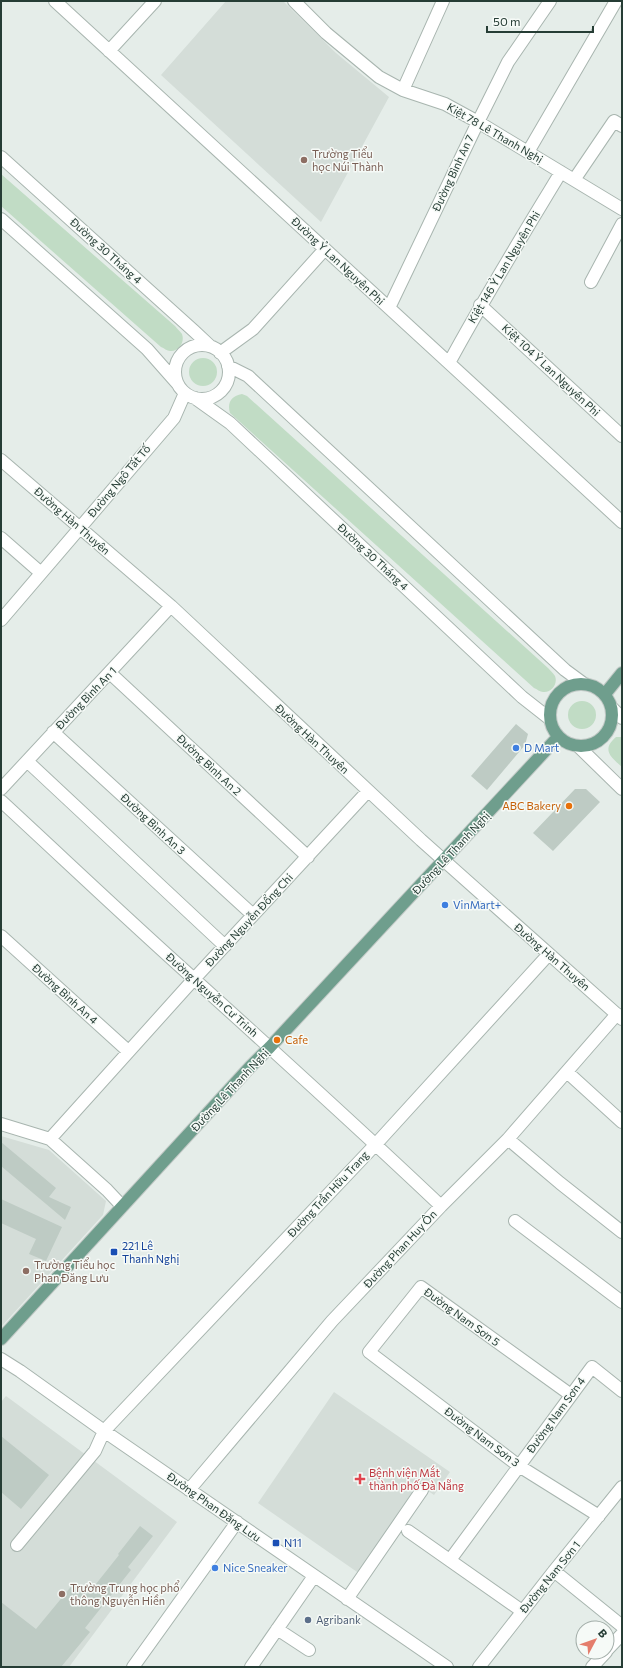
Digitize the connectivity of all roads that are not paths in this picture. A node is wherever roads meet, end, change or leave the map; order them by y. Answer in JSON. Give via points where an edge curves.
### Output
{"nodes":[{"id":1,"x":55,"y":1,"type":"edge"},
{"id":2,"x":155,"y":1,"type":"edge"},
{"id":3,"x":294,"y":1,"type":"edge"},
{"id":4,"x":443,"y":1,"type":"edge"},
{"id":5,"x":550,"y":1,"type":"edge"},
{"id":6,"x":616,"y":1,"type":"edge"},
{"id":7,"x":109,"y":51,"type":"junction"},
{"id":8,"x":403,"y":90,"type":"junction"},
{"id":9,"x":478,"y":122,"type":"junction"},
{"id":10,"x":622,"y":126,"type":"edge"},
{"id":11,"x":528,"y":152,"type":"junction"},
{"id":12,"x":1,"y":157,"type":"edge"},
{"id":13,"x":561,"y":172,"type":"junction"},
{"id":14,"x":574,"y":180,"type":"junction"},
{"id":15,"x":622,"y":209,"type":"edge"},
{"id":16,"x":1,"y":219,"type":"edge"},
{"id":17,"x":622,"y":224,"type":"edge"},
{"id":18,"x":325,"y":249,"type":"junction"},
{"id":19,"x":591,"y":282,"type":"dead end"},
{"id":20,"x":480,"y":305,"type":"junction"},
{"id":21,"x":389,"y":308,"type":"junction"},
{"id":22,"x":210,"y":346,"type":"junction"},
{"id":23,"x":220,"y":353,"type":"junction"},
{"id":24,"x":449,"y":363,"type":"junction"},
{"id":25,"x":228,"y":366,"type":"junction"},
{"id":26,"x":186,"y":391,"type":"junction"},
{"id":27,"x":622,"y":436,"type":"edge"},
{"id":28,"x":1,"y":460,"type":"edge"},
{"id":29,"x":622,"y":522,"type":"edge"},
{"id":30,"x":80,"y":528,"type":"junction"},
{"id":31,"x":1,"y":538,"type":"edge"},
{"id":32,"x":40,"y":573,"type":"junction"},
{"id":33,"x":171,"y":606,"type":"junction"},
{"id":34,"x":1,"y":620,"type":"edge"},
{"id":35,"x":110,"y":673,"type":"junction"},
{"id":36,"x":622,"y":674,"type":"edge"},
{"id":37,"x":584,"y":684,"type":"junction"},
{"id":38,"x":605,"y":694,"type":"junction"},
{"id":39,"x":612,"y":708,"type":"junction"},
{"id":40,"x":622,"y":718,"type":"edge"},
{"id":41,"x":550,"y":719,"type":"junction"},
{"id":42,"x":53,"y":732,"type":"junction"},
{"id":43,"x":558,"y":737,"type":"junction"},
{"id":44,"x":578,"y":746,"type":"junction"},
{"id":45,"x":27,"y":761,"type":"junction"},
{"id":46,"x":1,"y":789,"type":"edge"},
{"id":47,"x":622,"y":789,"type":"edge"},
{"id":48,"x":368,"y":790,"type":"junction"},
{"id":49,"x":1,"y":801,"type":"edge"},
{"id":50,"x":308,"y":857,"type":"junction"},
{"id":51,"x":444,"y":860,"type":"junction"},
{"id":52,"x":253,"y":915,"type":"junction"},
{"id":53,"x":1,"y":936,"type":"edge"},
{"id":54,"x":225,"y":946,"type":"junction"},
{"id":55,"x":549,"y":954,"type":"junction"},
{"id":56,"x":194,"y":979,"type":"junction"},
{"id":57,"x":619,"y":1017,"type":"edge"},
{"id":58,"x":270,"y":1047,"type":"junction"},
{"id":59,"x":128,"y":1051,"type":"junction"},
{"id":60,"x":567,"y":1072,"type":"junction"},
{"id":61,"x":622,"y":1122,"type":"edge"},
{"id":62,"x":1,"y":1124,"type":"edge"},
{"id":63,"x":50,"y":1139,"type":"junction"},
{"id":64,"x":508,"y":1139,"type":"junction"},
{"id":65,"x":376,"y":1144,"type":"junction"},
{"id":66,"x":122,"y":1206,"type":"junction"},
{"id":67,"x":441,"y":1206,"type":"junction"},
{"id":68,"x":515,"y":1221,"type":"dead end"},
{"id":69,"x":622,"y":1232,"type":"edge"},
{"id":70,"x":622,"y":1302,"type":"edge"},
{"id":71,"x":1,"y":1339,"type":"edge"},
{"id":72,"x":370,"y":1352,"type":"joint"},
{"id":73,"x":1,"y":1360,"type":"edge"},
{"id":74,"x":622,"y":1391,"type":"edge"},
{"id":75,"x":571,"y":1395,"type":"junction"},
{"id":76,"x":104,"y":1431,"type":"junction"},
{"id":77,"x":519,"y":1466,"type":"junction"},
{"id":78,"x":622,"y":1487,"type":"edge"},
{"id":79,"x":189,"y":1490,"type":"junction"},
{"id":80,"x":422,"y":1490,"type":"dead end"},
{"id":81,"x":599,"y":1516,"type":"junction"},
{"id":82,"x":237,"y":1522,"type":"junction"},
{"id":83,"x":408,"y":1531,"type":"dead end"},
{"id":84,"x":17,"y":1545,"type":"dead end"},
{"id":85,"x":450,"y":1560,"type":"junction"},
{"id":86,"x":554,"y":1570,"type":"junction"},
{"id":87,"x":314,"y":1576,"type":"junction"},
{"id":88,"x":347,"y":1598,"type":"junction"},
{"id":89,"x":522,"y":1611,"type":"junction"},
{"id":90,"x":622,"y":1626,"type":"edge"},
{"id":91,"x":277,"y":1629,"type":"junction"},
{"id":92,"x":622,"y":1634,"type":"edge"},
{"id":93,"x":615,"y":1641,"type":"edge"},
{"id":94,"x":309,"y":1650,"type":"dead end"},
{"id":95,"x":133,"y":1667,"type":"edge"},
{"id":96,"x":251,"y":1667,"type":"edge"},
{"id":97,"x":447,"y":1667,"type":"edge"},
{"id":98,"x":479,"y":1667,"type":"edge"}],
"edges":[{"from":1,"to":7,"type":"street","name":"Đường Ỷ Lan Nguyên Phi"},
{"from":2,"to":7,"type":"street"},
{"from":3,"to":8,"type":"street","name":"Kiệt 78 Lê Thanh Nghị","via":[[326,33],[379,77]]},
{"from":4,"to":8,"type":"street"},
{"from":5,"to":9,"type":"street","name":"Đường Bình An 7","via":[[508,62]]},
{"from":6,"to":11,"type":"street"},
{"from":7,"to":18,"type":"street","name":"Đường Ỷ Lan Nguyên Phi"},
{"from":8,"to":9,"type":"street","name":"Kiệt 78 Lê Thanh Nghị","via":[[445,104]]},
{"from":9,"to":11,"type":"street","name":"Kiệt 78 Lê Thanh Nghị"},
{"from":9,"to":21,"type":"street","name":"Đường Bình An 7"},
{"from":10,"to":14,"type":"street","via":[[614,120]]},
{"from":11,"to":13,"type":"street","name":"Kiệt 78 Lê Thanh Nghị"},
{"from":12,"to":22,"type":"street","name":"Đường 30 Tháng 4"},
{"from":13,"to":14,"type":"street","name":"Kiệt 78 Lê Thanh Nghị"},
{"from":13,"to":20,"type":"street","name":"Kiệt 146 Ỷ Lan Nguyên Phi"},
{"from":14,"to":15,"type":"street","name":"Kiệt 78 Lê Thanh Nghị"},
{"from":16,"to":26,"type":"street","name":"Đường 30 Tháng 4","via":[[147,349]]},
{"from":17,"to":19,"type":"street"},
{"from":18,"to":21,"type":"street","name":"Đường Ỷ Lan Nguyên Phi"},
{"from":18,"to":23,"type":"street","via":[[253,329]]},
{"from":20,"to":24,"type":"street","name":"Kiệt 146 Ỷ Lan Nguyên Phi"},
{"from":20,"to":27,"type":"street","name":"Kiệt 104 Ỷ Lan Nguyên Phi"},
{"from":21,"to":24,"type":"street","name":"Đường Ỷ Lan Nguyên Phi"},
{"from":22,"to":23,"type":"street"},
{"from":22,"to":26,"type":"street","via":[[192,347],[184,351],[179,358],[175,366],[175,375]]},
{"from":23,"to":25,"type":"street"},
{"from":24,"to":29,"type":"street","name":"Đường Ỷ Lan Nguyên Phi"},
{"from":25,"to":26,"type":"street","via":[[226,384],[213,396],[204,399]]},
{"from":25,"to":37,"type":"street","via":[[248,376],[565,670]]},
{"from":26,"to":30,"type":"street","name":"Đường Ngô Tất Tố","via":[[174,418]]},
{"from":26,"to":41,"type":"street","name":"Đường 30 Tháng 4","via":[[230,423],[516,692]]},
{"from":28,"to":30,"type":"street","name":"Đường Hàn Thuyên"},
{"from":30,"to":32,"type":"street","name":"Đường Ngô Tất Tố"},
{"from":30,"to":33,"type":"street","name":"Đường Hàn Thuyên"},
{"from":31,"to":32,"type":"street"},
{"from":32,"to":34,"type":"street","name":"Đường Ngô Tất Tố"},
{"from":33,"to":35,"type":"street","name":"Đường Bình An 1"},
{"from":33,"to":48,"type":"street","name":"Đường Hàn Thuyên"},
{"from":35,"to":42,"type":"street","name":"Đường Bình An 1"},
{"from":35,"to":50,"type":"street","name":"Đường Bình An 2"},
{"from":36,"to":38,"type":"main road"},
{"from":37,"to":38,"type":"main road","via":[[598,688]]},
{"from":37,"to":41,"type":"main road","via":[[570,686],[558,693],[550,710]]},
{"from":38,"to":39,"type":"main road"},
{"from":39,"to":40,"type":"street"},
{"from":39,"to":44,"type":"main road","via":[[611,726],[602,739],[594,744]]},
{"from":41,"to":43,"type":"main road"},
{"from":42,"to":45,"type":"street","name":"Đường Bình An 1"},
{"from":42,"to":52,"type":"street","name":"Đường Bình An 3"},
{"from":43,"to":44,"type":"main road"},
{"from":43,"to":51,"type":"main road","name":"Đường Lê Thanh Nghị"},
{"from":44,"to":47,"type":"street"},
{"from":45,"to":46,"type":"street","name":"Đường Bình An 1"},
{"from":45,"to":54,"type":"street"},
{"from":48,"to":50,"type":"street","name":"Đường Nguyễn Đổng Chi"},
{"from":48,"to":51,"type":"street","name":"Đường Hàn Thuyên"},
{"from":49,"to":56,"type":"street","name":"Đường Nguyễn Cư Trinh"},
{"from":50,"to":52,"type":"street","name":"Đường Nguyễn Đổng Chi"},
{"from":51,"to":55,"type":"street","name":"Đường Hàn Thuyên"},
{"from":51,"to":58,"type":"main road","name":"Đường Lê Thanh Nghị"},
{"from":52,"to":54,"type":"street","name":"Đường Nguyễn Đổng Chi"},
{"from":53,"to":59,"type":"street","name":"Đường Bình An 4"},
{"from":54,"to":56,"type":"street","name":"Đường Nguyễn Đổng Chi"},
{"from":55,"to":57,"type":"street","name":"Đường Hàn Thuyên"},
{"from":55,"to":65,"type":"street","name":"Đường Trần Hữu Trang"},
{"from":56,"to":58,"type":"street","name":"Đường Nguyễn Cư Trinh"},
{"from":56,"to":59,"type":"street","name":"Đường Nguyễn Đổng Chi"},
{"from":57,"to":60,"type":"street","name":"Đường Phan Huy Ôn"},
{"from":58,"to":65,"type":"street","name":"Đường Nguyễn Cư Trinh"},
{"from":58,"to":66,"type":"main road","name":"Đường Lê Thanh Nghị"},
{"from":59,"to":63,"type":"street","name":"Đường Nguyễn Đổng Chi"},
{"from":60,"to":61,"type":"street"},
{"from":60,"to":64,"type":"street","name":"Đường Phan Huy Ôn"},
{"from":62,"to":63,"type":"street"},
{"from":63,"to":66,"type":"street"},
{"from":64,"to":67,"type":"street","name":"Đường Phan Huy Ôn"},
{"from":64,"to":69,"type":"street"},
{"from":65,"to":67,"type":"street","name":"Đường Nguyễn Cư Trinh"},
{"from":65,"to":76,"type":"street","name":"Đường Trần Hữu Trang"},
{"from":66,"to":71,"type":"main road","name":"Đường Lê Thanh Nghị"},
{"from":67,"to":79,"type":"street","name":"Đường Phan Huy Ôn","via":[[332,1321]]},
{"from":68,"to":70,"type":"street"},
{"from":72,"to":75,"type":"street","name":"Đường Nam Sơn 5","via":[[421,1287]]},
{"from":72,"to":77,"type":"street","name":"Đường Nam Sơn 3"},
{"from":73,"to":76,"type":"street","name":"Đường Phan Đăng Lưu"},
{"from":74,"to":75,"type":"street","name":"Đường Nam Sơn 4","via":[[592,1367]]},
{"from":75,"to":77,"type":"street","name":"Đường Nam Sơn 4"},
{"from":76,"to":79,"type":"street","name":"Đường Phan Đăng Lưu"},
{"from":76,"to":84,"type":"street","name":"Đường Trần Hữu Trang","via":[[95,1451]]},
{"from":77,"to":81,"type":"street","name":"Đường Nam Sơn 3"},
{"from":77,"to":85,"type":"street","name":"Đường Nam Sơn 4"},
{"from":78,"to":81,"type":"street","name":"Đường Nam Sơn 1"},
{"from":79,"to":82,"type":"street","name":"Đường Phan Đăng Lưu"},
{"from":80,"to":88,"type":"street"},
{"from":81,"to":86,"type":"street","name":"Đường Nam Sơn 1"},
{"from":82,"to":87,"type":"street","name":"Đường Phan Đăng Lưu"},
{"from":82,"to":95,"type":"street"},
{"from":83,"to":85,"type":"street"},
{"from":85,"to":89,"type":"street"},
{"from":86,"to":89,"type":"street","name":"Đường Nam Sơn 1"},
{"from":86,"to":90,"type":"street"},
{"from":87,"to":88,"type":"street","name":"Đường Phan Đăng Lưu"},
{"from":87,"to":91,"type":"street"},
{"from":88,"to":97,"type":"street","name":"Đường Phan Đăng Lưu"},
{"from":89,"to":98,"type":"street","name":"Đường Nam Sơn 1"},
{"from":91,"to":94,"type":"street"},
{"from":91,"to":96,"type":"street"},
{"from":92,"to":93,"type":"street"}]}
